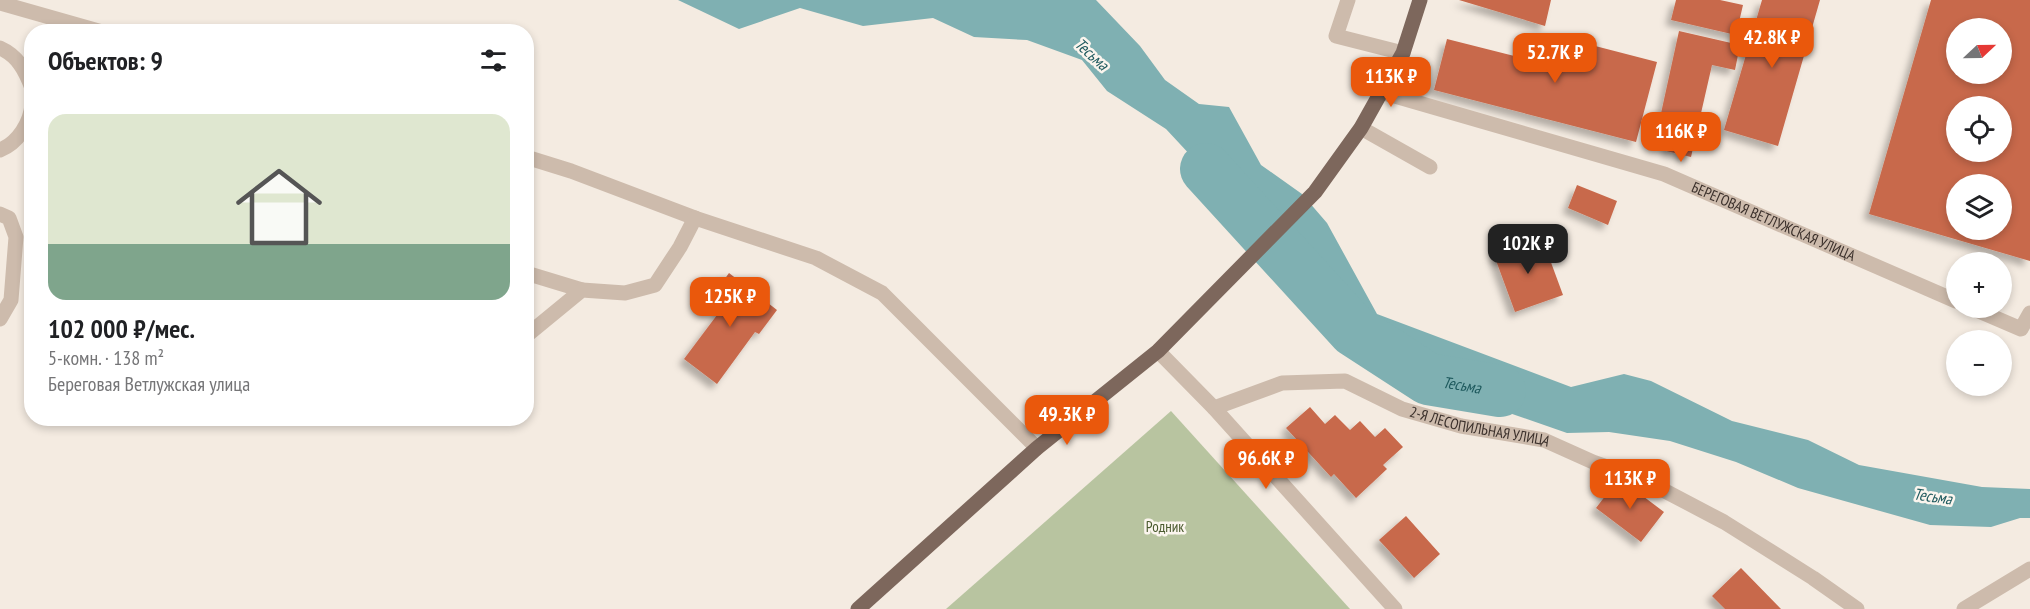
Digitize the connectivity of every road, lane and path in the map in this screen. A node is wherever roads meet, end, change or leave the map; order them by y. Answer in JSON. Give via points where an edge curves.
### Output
{"nodes":[{"id":1,"x":1348,"y":0,"type":"edge"},
{"id":2,"x":1420,"y":0,"type":"edge"},
{"id":3,"x":0,"y":3,"type":"edge"},
{"id":4,"x":74,"y":24,"type":"edge"},
{"id":5,"x":0,"y":48,"type":"edge"},
{"id":6,"x":1403,"y":53,"type":"junction"},
{"id":7,"x":24,"y":68,"type":"edge"},
{"id":8,"x":1381,"y":92,"type":"junction"},
{"id":9,"x":1361,"y":128,"type":"junction"},
{"id":10,"x":24,"y":129,"type":"edge"},
{"id":11,"x":0,"y":150,"type":"edge"},
{"id":12,"x":534,"y":159,"type":"edge"},
{"id":13,"x":1430,"y":167,"type":"dead end"},
{"id":14,"x":0,"y":214,"type":"edge"},
{"id":15,"x":695,"y":218,"type":"junction"},
{"id":16,"x":534,"y":275,"type":"edge"},
{"id":17,"x":582,"y":290,"type":"junction"},
{"id":18,"x":1946,"y":297,"type":"edge"},
{"id":19,"x":2030,"y":313,"type":"edge"},
{"id":20,"x":1996,"y":318,"type":"edge"},
{"id":21,"x":0,"y":319,"type":"edge"},
{"id":22,"x":534,"y":329,"type":"edge"},
{"id":23,"x":1158,"y":351,"type":"junction"},
{"id":24,"x":1214,"y":408,"type":"junction"},
{"id":25,"x":1037,"y":448,"type":"junction"},
{"id":26,"x":2030,"y":568,"type":"edge"},
{"id":27,"x":858,"y":609,"type":"edge"},
{"id":28,"x":1395,"y":609,"type":"edge"},
{"id":29,"x":1857,"y":609,"type":"edge"},
{"id":30,"x":1965,"y":609,"type":"edge"}],
"edges":[{"from":1,"to":6,"type":"street","via":[[1336,36]]},
{"from":2,"to":6,"type":"main road"},
{"from":3,"to":4,"type":"street"},
{"from":5,"to":7,"type":"street","via":[[10,52]]},
{"from":6,"to":8,"type":"main road"},
{"from":8,"to":9,"type":"main road"},
{"from":8,"to":18,"type":"street","name":"БЕРЕГОВАЯ ВЕТЛУЖСКАЯ УЛИЦА","via":[[1664,174]]},
{"from":9,"to":13,"type":"street"},
{"from":9,"to":23,"type":"main road","via":[[1315,192]]},
{"from":10,"to":11,"type":"street"},
{"from":12,"to":15,"type":"street"},
{"from":14,"to":21,"type":"street","via":[[9,218],[16,237],[11,300]]},
{"from":15,"to":17,"type":"street","via":[[655,285],[625,293]]},
{"from":15,"to":25,"type":"street","via":[[816,258],[882,293]]},
{"from":16,"to":17,"type":"street"},
{"from":17,"to":22,"type":"street"},
{"from":19,"to":20,"type":"street","via":[[2022,329]]},
{"from":23,"to":24,"type":"street"},
{"from":23,"to":25,"type":"main road"},
{"from":24,"to":28,"type":"street"},
{"from":24,"to":29,"type":"street","name":"2-Я ЛЕСОПИЛЬНАЯ УЛИЦА","via":[[1282,383],[1345,381],[1402,409],[1451,424],[1544,440],[1644,480],[1724,522]]},
{"from":25,"to":27,"type":"main road"},
{"from":26,"to":30,"type":"street"}]}
